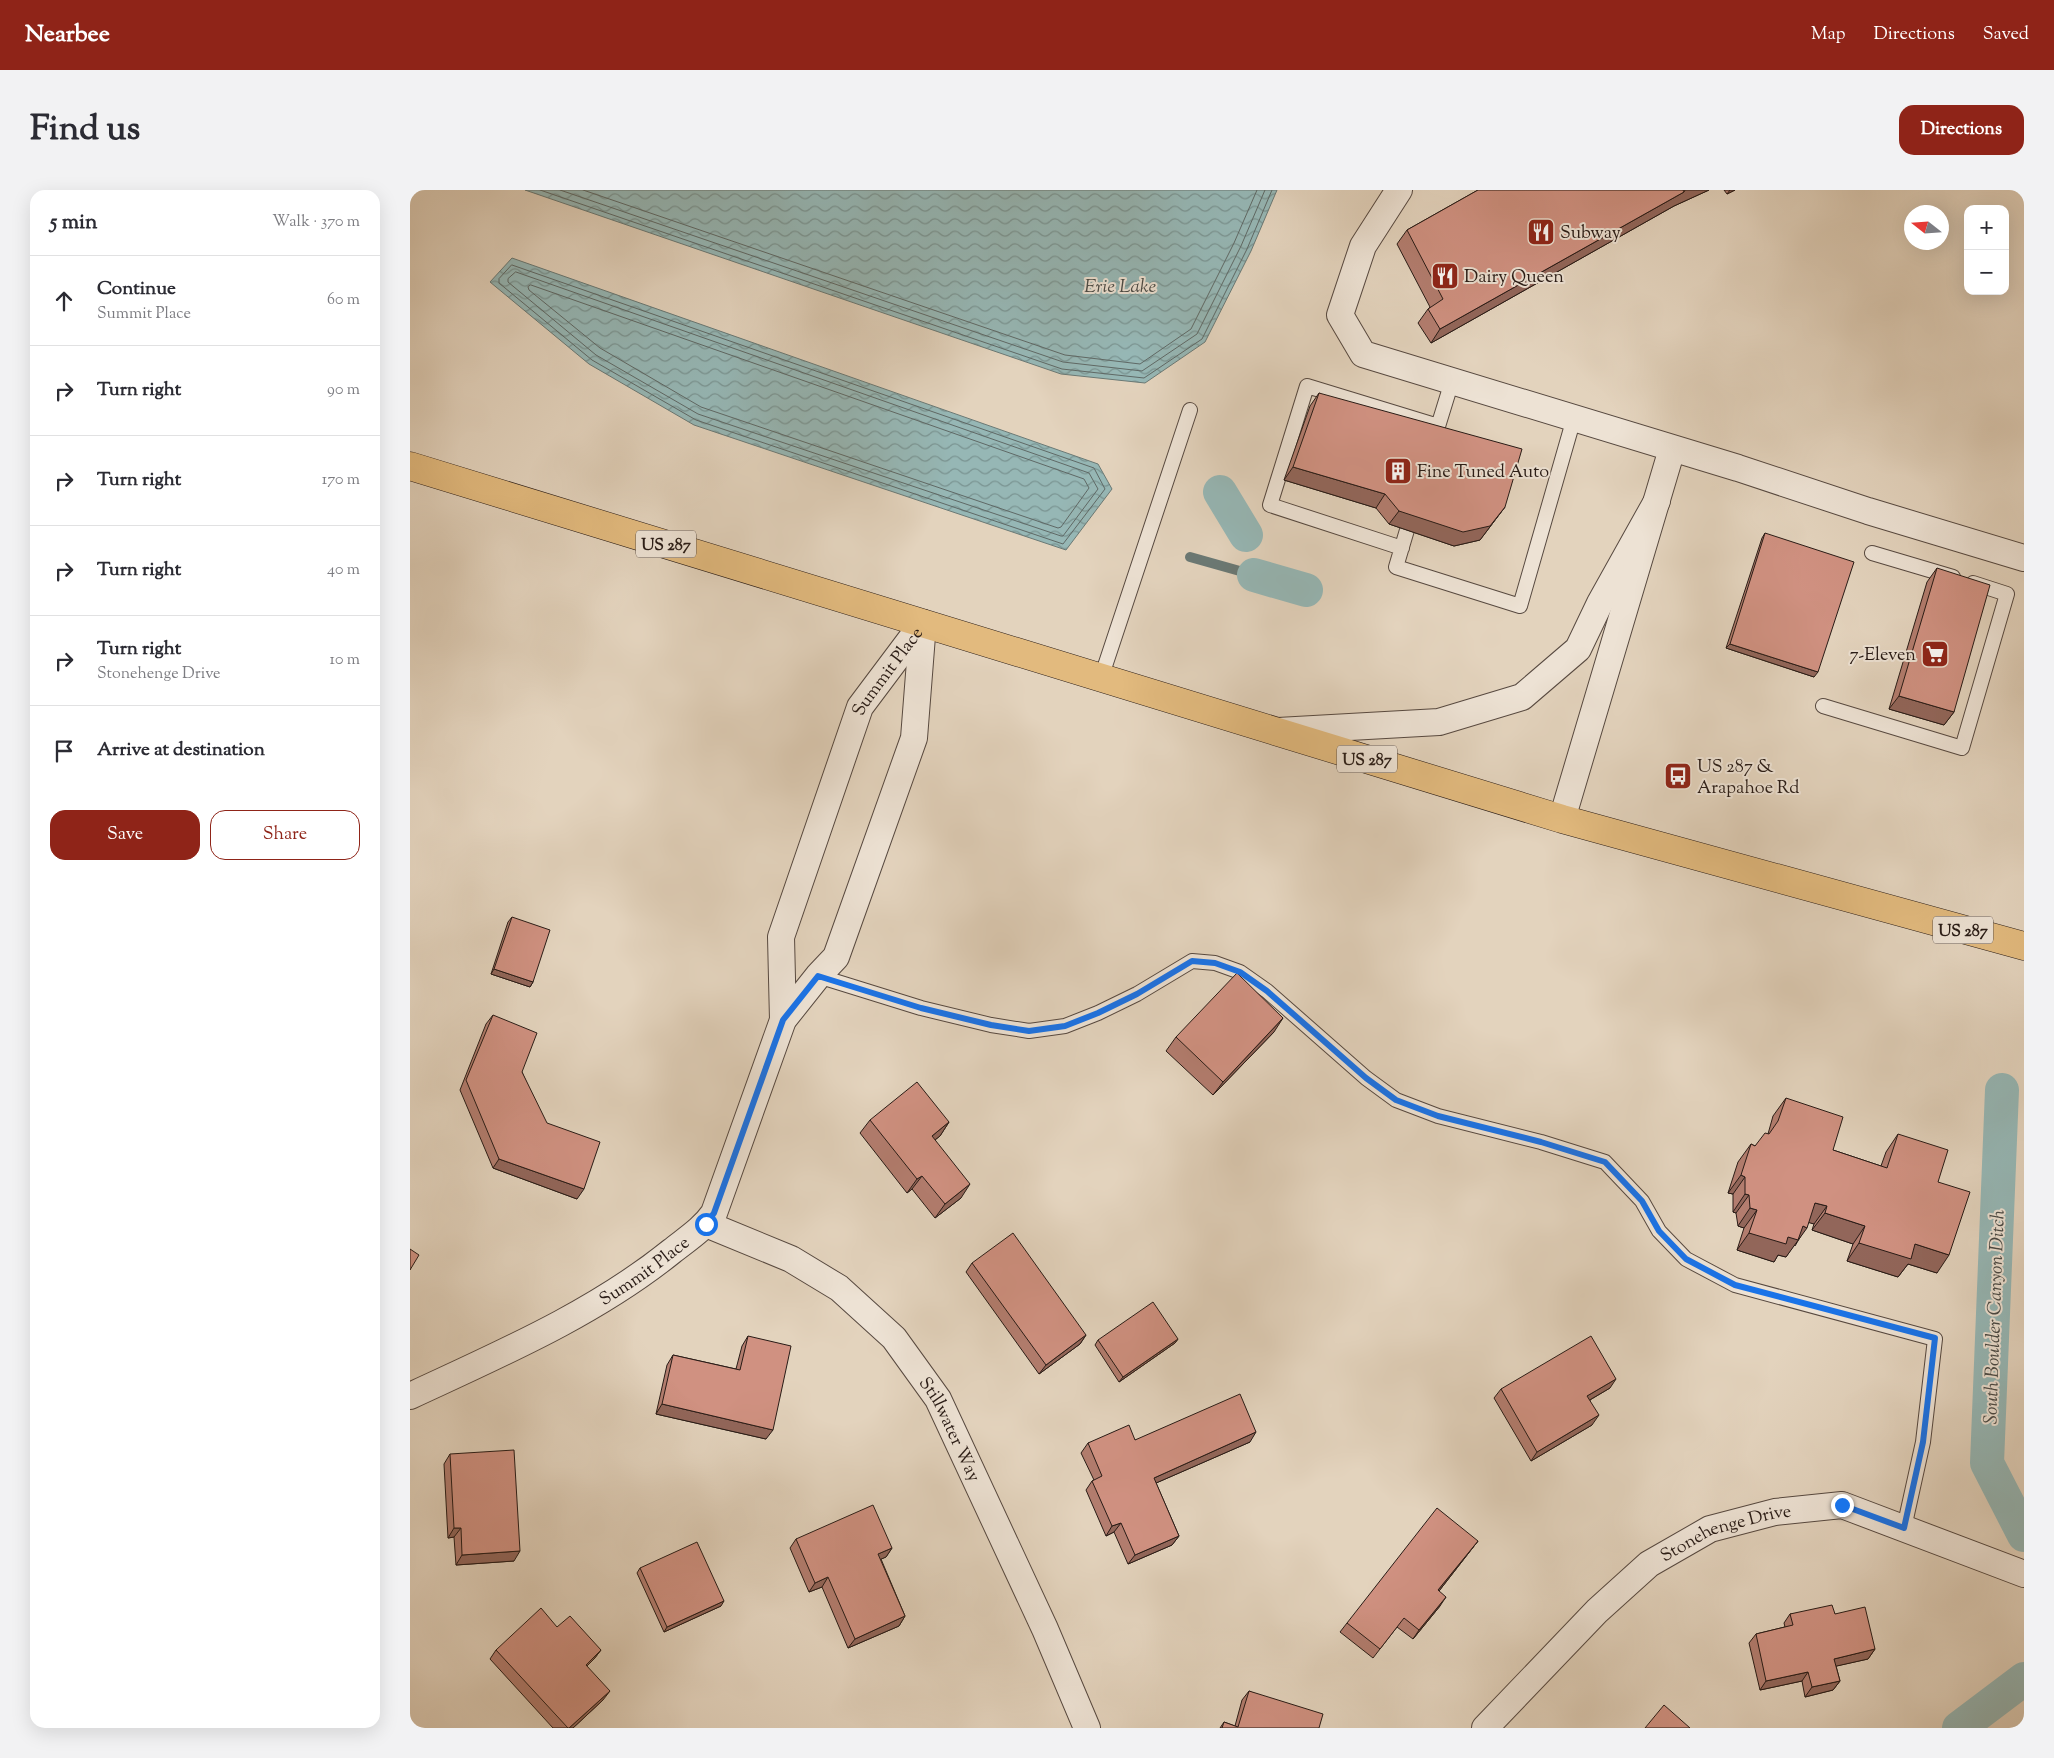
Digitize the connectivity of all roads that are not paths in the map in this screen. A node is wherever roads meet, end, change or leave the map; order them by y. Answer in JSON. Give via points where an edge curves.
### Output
{"nodes":[{"id":1,"x":1399,"y":190,"type":"edge"},
{"id":2,"x":1452,"y":381,"type":"junction"},
{"id":3,"x":1190,"y":410,"type":"dead end"},
{"id":4,"x":1574,"y":418,"type":"junction"},
{"id":5,"x":1438,"y":426,"type":"junction"},
{"id":6,"x":1434,"y":441,"type":"edge"},
{"id":7,"x":1672,"y":448,"type":"junction"},
{"id":8,"x":410,"y":466,"type":"edge"},
{"id":9,"x":1657,"y":501,"type":"junction"},
{"id":10,"x":1407,"y":530,"type":"edge"},
{"id":11,"x":1402,"y":548,"type":"junction"},
{"id":12,"x":1872,"y":553,"type":"dead end"},
{"id":13,"x":2024,"y":558,"type":"edge"},
{"id":14,"x":923,"y":623,"type":"junction"},
{"id":15,"x":1101,"y":678,"type":"junction"},
{"id":16,"x":1823,"y":706,"type":"dead end"},
{"id":17,"x":1274,"y":731,"type":"junction"},
{"id":18,"x":1562,"y":819,"type":"junction"},
{"id":19,"x":2024,"y":946,"type":"edge"},
{"id":20,"x":818,"y":976,"type":"junction"},
{"id":21,"x":783,"y":1020,"type":"junction"},
{"id":22,"x":706,"y":1224,"type":"junction"},
{"id":23,"x":410,"y":1396,"type":"edge"},
{"id":24,"x":1904,"y":1528,"type":"junction"},
{"id":25,"x":2024,"y":1574,"type":"edge"},
{"id":26,"x":1087,"y":1728,"type":"edge"},
{"id":27,"x":1486,"y":1728,"type":"edge"}],
"edges":[{"from":1,"to":2,"type":"street","via":[[1363,246],[1340,315],[1363,354]]},
{"from":2,"to":4,"type":"street"},
{"from":2,"to":5,"type":"lane"},
{"from":3,"to":15,"type":"lane"},
{"from":4,"to":7,"type":"street"},
{"from":4,"to":11,"type":"lane","via":[[1520,606],[1396,567]]},
{"from":5,"to":6,"type":"lane"},
{"from":5,"to":11,"type":"lane","via":[[1307,386],[1270,504]]},
{"from":7,"to":9,"type":"street"},
{"from":7,"to":13,"type":"street"},
{"from":8,"to":14,"type":"main road","number":"US 287"},
{"from":9,"to":17,"type":"street","via":[[1578,648],[1522,697],[1439,722]]},
{"from":9,"to":18,"type":"street"},
{"from":10,"to":11,"type":"lane"},
{"from":12,"to":16,"type":"lane","via":[[2007,594],[1962,748]]},
{"from":14,"to":15,"type":"main road","number":"US 287"},
{"from":14,"to":20,"type":"street","name":"Summit Place","via":[[914,738],[836,957]]},
{"from":14,"to":21,"type":"street","name":"Summit Place","via":[[860,707],[781,937]]},
{"from":15,"to":17,"type":"main road","number":"US 287"},
{"from":17,"to":18,"type":"main road","number":"US 287"},
{"from":18,"to":19,"type":"main road","number":"US 287"},
{"from":20,"to":21,"type":"street","name":"Summit Place"},
{"from":20,"to":24,"type":"lane","via":[[921,1008],[1029,1031],[1065,1026],[1098,1013],[1192,961],[1215,963],[1240,972],[1396,1100],[1438,1116],[1605,1162],[1642,1201],[1659,1231],[1686,1259],[1735,1285],[1935,1338],[1923,1442]]},
{"from":21,"to":22,"type":"street","name":"Summit Place","via":[[714,1213]]},
{"from":22,"to":23,"type":"street","name":"Summit Place","via":[[650,1270],[547,1332]]},
{"from":22,"to":26,"type":"street","name":"Stillwater Way","via":[[790,1259],[839,1288],[894,1338],[938,1399]]},
{"from":24,"to":25,"type":"street","name":"Stonehenge Drive"},
{"from":24,"to":27,"type":"street","name":"Stonehenge Drive","via":[[1842,1505],[1775,1512],[1710,1529],[1649,1564],[1597,1611]]}]}
